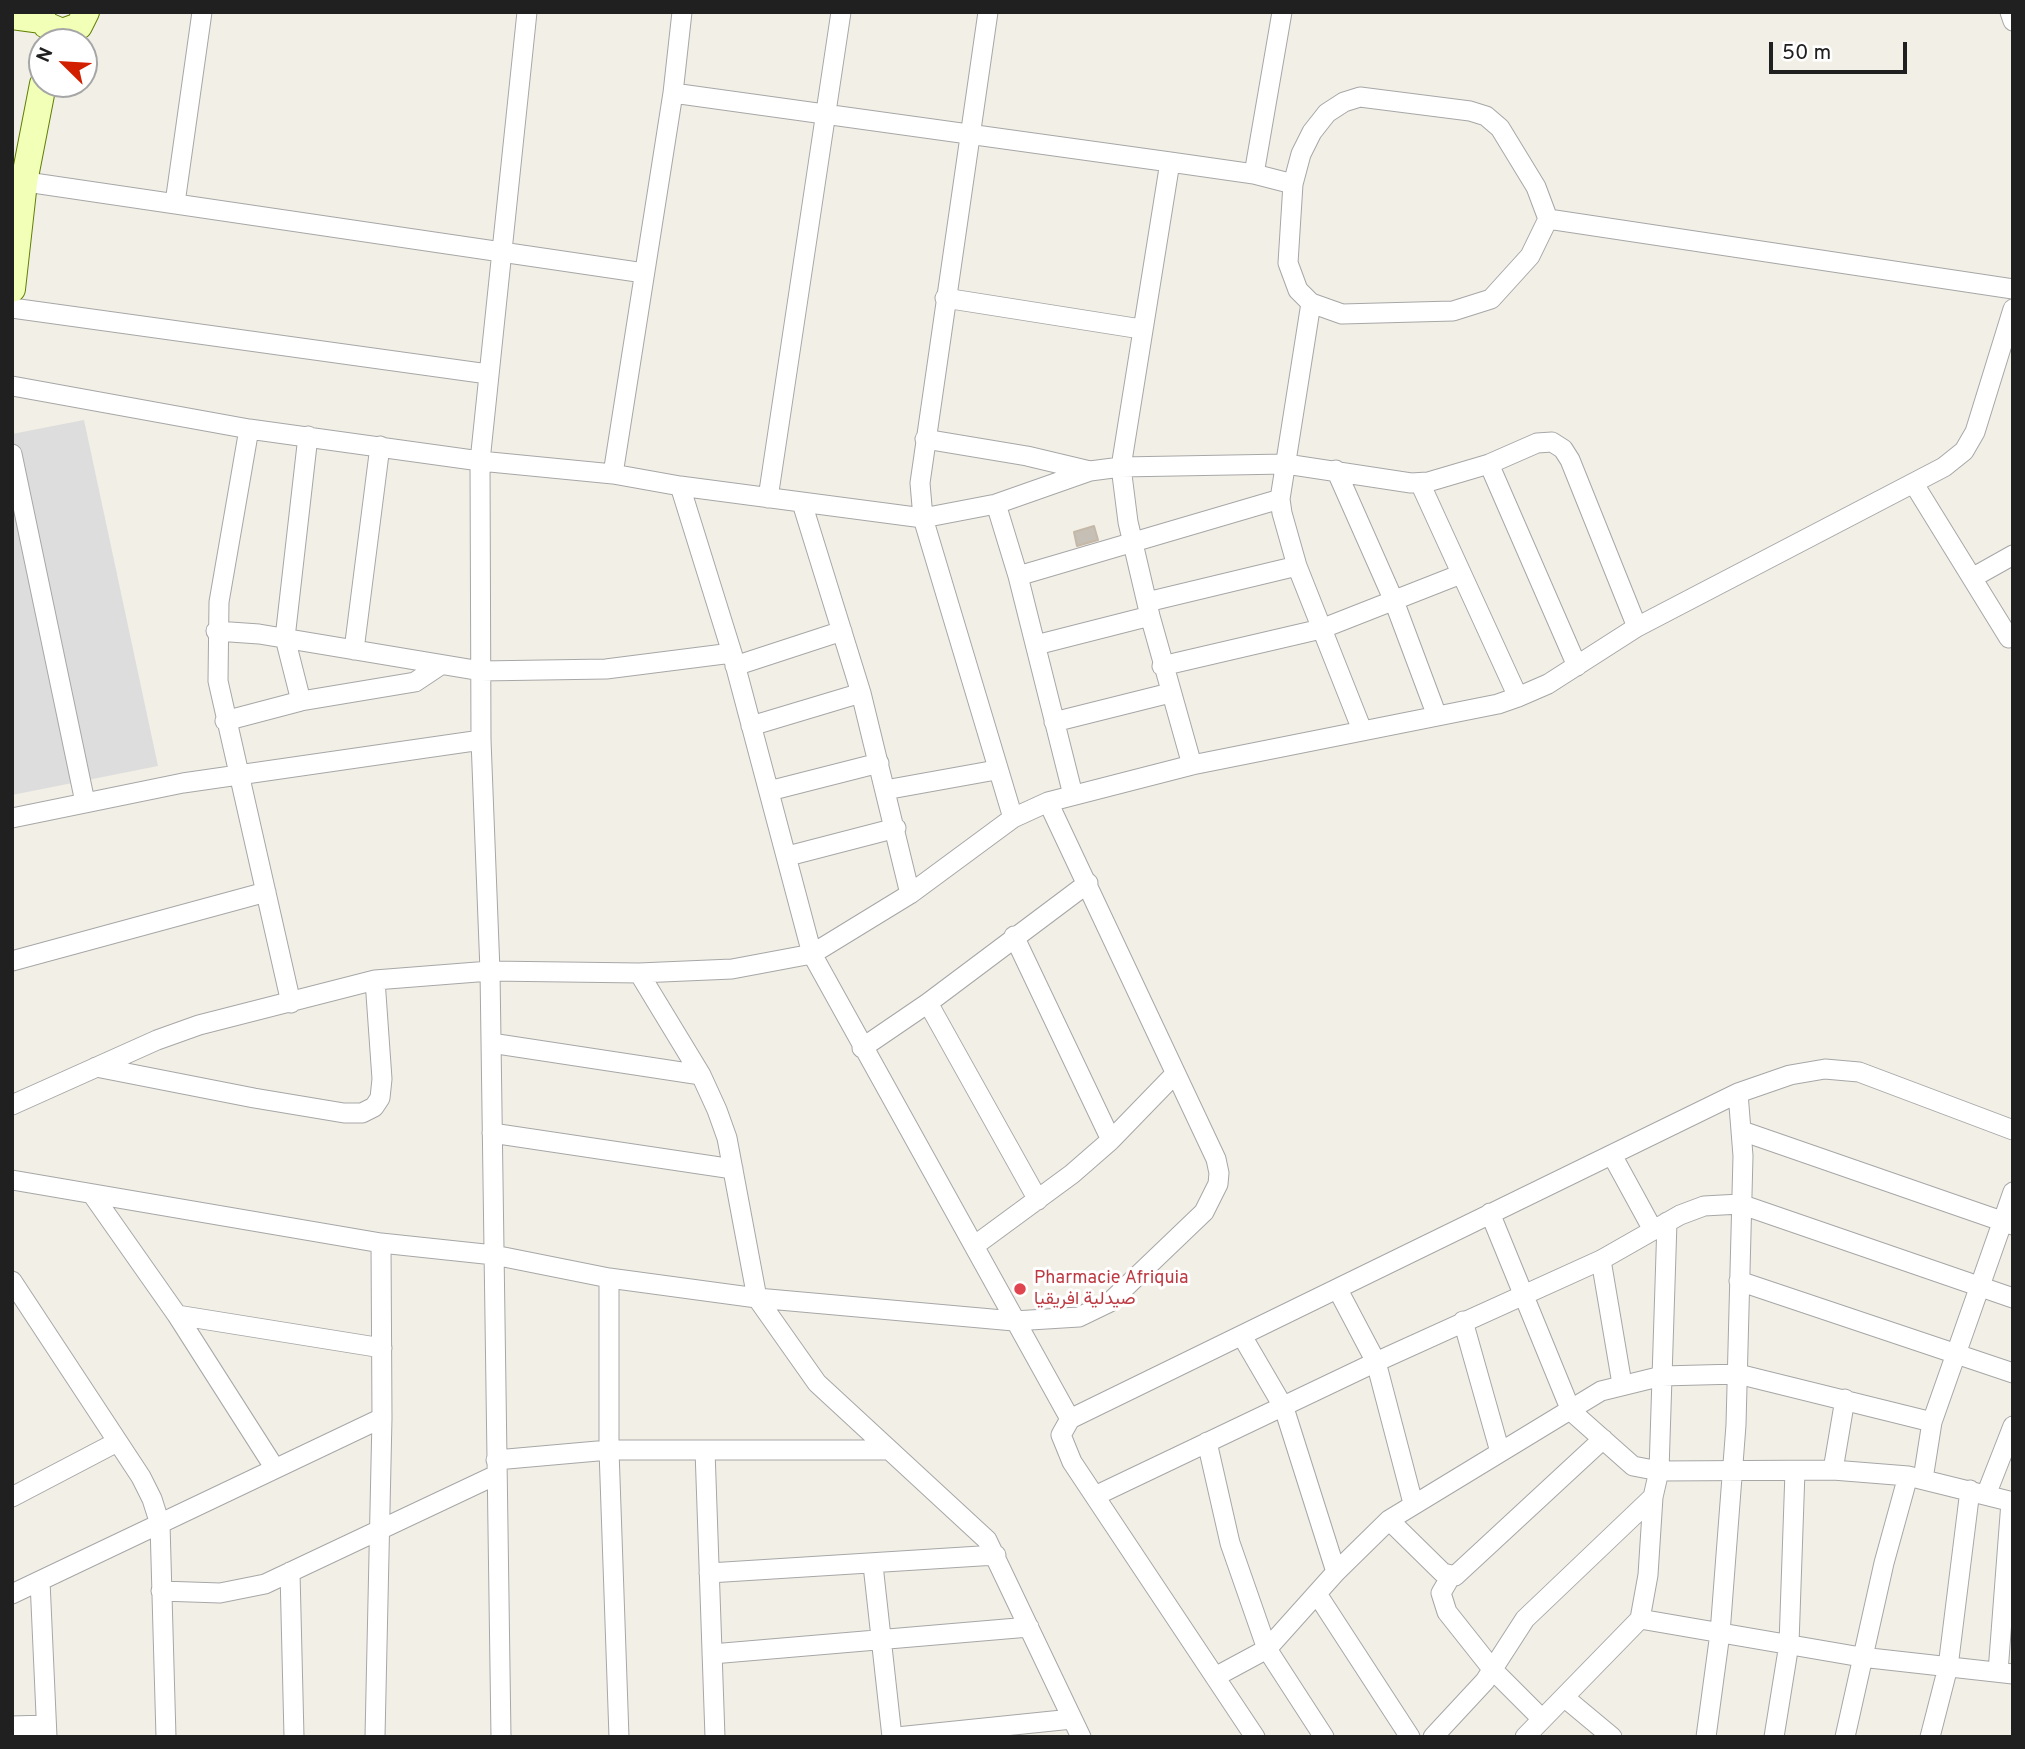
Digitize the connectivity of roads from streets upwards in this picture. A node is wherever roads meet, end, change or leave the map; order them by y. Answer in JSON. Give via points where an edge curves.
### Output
{"nodes":[{"id":1,"x":86,"y":12,"type":"edge"},
{"id":2,"x":202,"y":12,"type":"edge"},
{"id":3,"x":527,"y":12,"type":"edge"},
{"id":4,"x":682,"y":12,"type":"edge"},
{"id":5,"x":841,"y":12,"type":"edge"},
{"id":6,"x":988,"y":12,"type":"edge"},
{"id":7,"x":1282,"y":12,"type":"edge"},
{"id":8,"x":2010,"y":12,"type":"edge"},
{"id":9,"x":12,"y":16,"type":"edge"},
{"id":10,"x":2013,"y":21,"type":"edge"},
{"id":11,"x":47,"y":26,"type":"edge"},
{"id":12,"x":673,"y":93,"type":"junction"},
{"id":13,"x":39,"y":98,"type":"edge"},
{"id":14,"x":825,"y":115,"type":"junction"},
{"id":15,"x":969,"y":136,"type":"junction"},
{"id":16,"x":1170,"y":162,"type":"junction"},
{"id":17,"x":1254,"y":174,"type":"junction"},
{"id":18,"x":18,"y":181,"type":"edge"},
{"id":19,"x":1293,"y":184,"type":"junction"},
{"id":20,"x":175,"y":203,"type":"junction"},
{"id":21,"x":1548,"y":219,"type":"junction"},
{"id":22,"x":502,"y":250,"type":"junction"},
{"id":23,"x":644,"y":274,"type":"junction"},
{"id":24,"x":12,"y":289,"type":"edge"},
{"id":25,"x":2013,"y":289,"type":"edge"},
{"id":26,"x":945,"y":298,"type":"junction"},
{"id":27,"x":1311,"y":303,"type":"junction"},
{"id":28,"x":12,"y":308,"type":"edge"},
{"id":29,"x":2013,"y":309,"type":"edge"},
{"id":30,"x":1141,"y":329,"type":"junction"},
{"id":31,"x":2008,"y":344,"type":"edge"},
{"id":32,"x":488,"y":373,"type":"junction"},
{"id":33,"x":12,"y":386,"type":"edge"},
{"id":34,"x":250,"y":429,"type":"junction"},
{"id":35,"x":308,"y":436,"type":"junction"},
{"id":36,"x":925,"y":439,"type":"junction"},
{"id":37,"x":380,"y":446,"type":"junction"},
{"id":38,"x":12,"y":454,"type":"edge"},
{"id":39,"x":480,"y":461,"type":"junction"},
{"id":40,"x":1286,"y":464,"type":"junction"},
{"id":41,"x":1489,"y":464,"type":"junction"},
{"id":42,"x":1121,"y":467,"type":"junction"},
{"id":43,"x":1336,"y":470,"type":"junction"},
{"id":44,"x":1090,"y":471,"type":"junction"},
{"id":45,"x":613,"y":474,"type":"junction"},
{"id":46,"x":1419,"y":483,"type":"junction"},
{"id":47,"x":1914,"y":484,"type":"junction"},
{"id":48,"x":680,"y":486,"type":"junction"},
{"id":49,"x":768,"y":498,"type":"junction"},
{"id":50,"x":1280,"y":499,"type":"junction"},
{"id":51,"x":802,"y":503,"type":"junction"},
{"id":52,"x":996,"y":504,"type":"junction"},
{"id":53,"x":923,"y":519,"type":"junction"},
{"id":54,"x":1133,"y":544,"type":"junction"},
{"id":55,"x":2013,"y":555,"type":"edge"},
{"id":56,"x":1297,"y":566,"type":"junction"},
{"id":57,"x":1461,"y":574,"type":"junction"},
{"id":58,"x":1018,"y":576,"type":"junction"},
{"id":59,"x":1972,"y":579,"type":"junction"},
{"id":60,"x":1394,"y":601,"type":"junction"},
{"id":61,"x":1149,"y":609,"type":"junction"},
{"id":62,"x":1637,"y":627,"type":"junction"},
{"id":63,"x":1321,"y":629,"type":"junction"},
{"id":64,"x":216,"y":631,"type":"junction"},
{"id":65,"x":842,"y":631,"type":"junction"},
{"id":66,"x":285,"y":638,"type":"junction"},
{"id":67,"x":2008,"y":638,"type":"dead end"},
{"id":68,"x":1036,"y":645,"type":"junction"},
{"id":69,"x":354,"y":650,"type":"junction"},
{"id":70,"x":734,"y":659,"type":"junction"},
{"id":71,"x":439,"y":666,"type":"junction"},
{"id":72,"x":1162,"y":666,"type":"junction"},
{"id":73,"x":1577,"y":666,"type":"junction"},
{"id":74,"x":481,"y":671,"type":"junction"},
{"id":75,"x":1170,"y":693,"type":"junction"},
{"id":76,"x":861,"y":694,"type":"junction"},
{"id":77,"x":1518,"y":697,"type":"junction"},
{"id":78,"x":301,"y":701,"type":"junction"},
{"id":79,"x":1437,"y":716,"type":"junction"},
{"id":80,"x":225,"y":721,"type":"junction"},
{"id":81,"x":1054,"y":722,"type":"junction"},
{"id":82,"x":751,"y":726,"type":"junction"},
{"id":83,"x":1362,"y":730,"type":"junction"},
{"id":84,"x":481,"y":740,"type":"junction"},
{"id":85,"x":879,"y":763,"type":"junction"},
{"id":86,"x":1192,"y":765,"type":"junction"},
{"id":87,"x":996,"y":770,"type":"junction"},
{"id":88,"x":238,"y":777,"type":"junction"},
{"id":89,"x":886,"y":790,"type":"junction"},
{"id":90,"x":769,"y":791,"type":"junction"},
{"id":91,"x":1073,"y":795,"type":"junction"},
{"id":92,"x":85,"y":802,"type":"junction"},
{"id":93,"x":1048,"y":803,"type":"junction"},
{"id":94,"x":12,"y":818,"type":"edge"},
{"id":95,"x":1013,"y":818,"type":"junction"},
{"id":96,"x":896,"y":828,"type":"junction"},
{"id":97,"x":788,"y":856,"type":"junction"},
{"id":98,"x":1088,"y":883,"type":"junction"},
{"id":99,"x":266,"y":892,"type":"junction"},
{"id":100,"x":911,"y":894,"type":"junction"},
{"id":101,"x":1014,"y":936,"type":"junction"},
{"id":102,"x":812,"y":954,"type":"junction"},
{"id":103,"x":12,"y":961,"type":"edge"},
{"id":104,"x":490,"y":971,"type":"junction"},
{"id":105,"x":639,"y":973,"type":"junction"},
{"id":106,"x":375,"y":981,"type":"junction"},
{"id":107,"x":291,"y":1003,"type":"junction"},
{"id":108,"x":928,"y":1003,"type":"junction"},
{"id":109,"x":491,"y":1043,"type":"junction"},
{"id":110,"x":862,"y":1048,"type":"junction"},
{"id":111,"x":96,"y":1067,"type":"junction"},
{"id":112,"x":1175,"y":1074,"type":"junction"},
{"id":113,"x":701,"y":1075,"type":"junction"},
{"id":114,"x":1738,"y":1093,"type":"junction"},
{"id":115,"x":12,"y":1105,"type":"edge"},
{"id":116,"x":2013,"y":1130,"type":"edge"},
{"id":117,"x":1742,"y":1131,"type":"junction"},
{"id":118,"x":492,"y":1133,"type":"junction"},
{"id":119,"x":1111,"y":1140,"type":"junction"},
{"id":120,"x":1612,"y":1155,"type":"junction"},
{"id":121,"x":733,"y":1169,"type":"junction"},
{"id":122,"x":12,"y":1180,"type":"edge"},
{"id":123,"x":2013,"y":1192,"type":"edge"},
{"id":124,"x":92,"y":1194,"type":"junction"},
{"id":125,"x":1038,"y":1200,"type":"junction"},
{"id":126,"x":1740,"y":1204,"type":"junction"},
{"id":127,"x":1490,"y":1213,"type":"junction"},
{"id":128,"x":2008,"y":1223,"type":"edge"},
{"id":129,"x":1660,"y":1226,"type":"junction"},
{"id":130,"x":381,"y":1243,"type":"junction"},
{"id":131,"x":974,"y":1246,"type":"junction"},
{"id":132,"x":494,"y":1255,"type":"junction"},
{"id":133,"x":1601,"y":1260,"type":"junction"},
{"id":134,"x":609,"y":1278,"type":"junction"},
{"id":135,"x":12,"y":1281,"type":"edge"},
{"id":136,"x":1739,"y":1281,"type":"junction"},
{"id":137,"x":1980,"y":1286,"type":"junction"},
{"id":138,"x":1338,"y":1290,"type":"junction"},
{"id":139,"x":1525,"y":1293,"type":"junction"},
{"id":140,"x":757,"y":1298,"type":"junction"},
{"id":141,"x":2013,"y":1298,"type":"edge"},
{"id":142,"x":177,"y":1315,"type":"junction"},
{"id":143,"x":1014,"y":1321,"type":"junction"},
{"id":144,"x":1464,"y":1321,"type":"junction"},
{"id":145,"x":1242,"y":1336,"type":"junction"},
{"id":146,"x":382,"y":1348,"type":"junction"},
{"id":147,"x":1954,"y":1354,"type":"junction"},
{"id":148,"x":1376,"y":1362,"type":"junction"},
{"id":149,"x":2013,"y":1373,"type":"edge"},
{"id":150,"x":1738,"y":1374,"type":"junction"},
{"id":151,"x":1662,"y":1376,"type":"junction"},
{"id":152,"x":1622,"y":1384,"type":"junction"},
{"id":153,"x":1845,"y":1399,"type":"junction"},
{"id":154,"x":1284,"y":1408,"type":"junction"},
{"id":155,"x":1571,"y":1410,"type":"junction"},
{"id":156,"x":382,"y":1418,"type":"junction"},
{"id":157,"x":1070,"y":1419,"type":"junction"},
{"id":158,"x":1932,"y":1422,"type":"junction"},
{"id":159,"x":2013,"y":1426,"type":"edge"},
{"id":160,"x":1603,"y":1439,"type":"junction"},
{"id":161,"x":117,"y":1441,"type":"junction"},
{"id":162,"x":1207,"y":1442,"type":"junction"},
{"id":163,"x":609,"y":1450,"type":"junction"},
{"id":164,"x":705,"y":1450,"type":"junction"},
{"id":165,"x":889,"y":1450,"type":"junction"},
{"id":166,"x":1500,"y":1452,"type":"junction"},
{"id":167,"x":274,"y":1467,"type":"junction"},
{"id":168,"x":496,"y":1468,"type":"junction"},
{"id":169,"x":1732,"y":1469,"type":"junction"},
{"id":170,"x":1833,"y":1470,"type":"junction"},
{"id":171,"x":1659,"y":1471,"type":"junction"},
{"id":172,"x":1795,"y":1471,"type":"junction"},
{"id":173,"x":1915,"y":1478,"type":"junction"},
{"id":174,"x":15,"y":1490,"type":"edge"},
{"id":175,"x":1978,"y":1492,"type":"junction"},
{"id":176,"x":1095,"y":1496,"type":"junction"},
{"id":177,"x":1653,"y":1497,"type":"junction"},
{"id":178,"x":2012,"y":1502,"type":"edge"},
{"id":179,"x":1413,"y":1503,"type":"junction"},
{"id":180,"x":1389,"y":1520,"type":"junction"},
{"id":181,"x":160,"y":1524,"type":"junction"},
{"id":182,"x":379,"y":1531,"type":"junction"},
{"id":183,"x":996,"y":1555,"type":"junction"},
{"id":184,"x":873,"y":1564,"type":"junction"},
{"id":185,"x":290,"y":1572,"type":"junction"},
{"id":186,"x":1336,"y":1572,"type":"junction"},
{"id":187,"x":709,"y":1573,"type":"junction"},
{"id":188,"x":1451,"y":1576,"type":"junction"},
{"id":189,"x":40,"y":1581,"type":"junction"},
{"id":190,"x":162,"y":1591,"type":"junction"},
{"id":191,"x":12,"y":1594,"type":"edge"},
{"id":192,"x":1317,"y":1594,"type":"junction"},
{"id":193,"x":1640,"y":1619,"type":"junction"},
{"id":194,"x":1029,"y":1628,"type":"junction"},
{"id":195,"x":1720,"y":1633,"type":"junction"},
{"id":196,"x":882,"y":1640,"type":"junction"},
{"id":197,"x":1788,"y":1644,"type":"junction"},
{"id":198,"x":1267,"y":1649,"type":"junction"},
{"id":199,"x":712,"y":1654,"type":"junction"},
{"id":200,"x":1861,"y":1657,"type":"junction"},
{"id":201,"x":1948,"y":1667,"type":"junction"},
{"id":202,"x":1493,"y":1670,"type":"junction"},
{"id":203,"x":2005,"y":1673,"type":"edge"},
{"id":204,"x":1215,"y":1677,"type":"junction"},
{"id":205,"x":1564,"y":1697,"type":"junction"},
{"id":206,"x":1541,"y":1718,"type":"junction"},
{"id":207,"x":12,"y":1727,"type":"edge"},
{"id":208,"x":1076,"y":1728,"type":"edge"},
{"id":209,"x":46,"y":1731,"type":"edge"},
{"id":210,"x":166,"y":1737,"type":"edge"},
{"id":211,"x":294,"y":1737,"type":"edge"},
{"id":212,"x":375,"y":1737,"type":"edge"},
{"id":213,"x":502,"y":1737,"type":"edge"},
{"id":214,"x":619,"y":1737,"type":"edge"},
{"id":215,"x":715,"y":1737,"type":"edge"},
{"id":216,"x":892,"y":1737,"type":"edge"},
{"id":217,"x":897,"y":1737,"type":"edge"},
{"id":218,"x":1255,"y":1737,"type":"edge"},
{"id":219,"x":1324,"y":1737,"type":"edge"},
{"id":220,"x":1410,"y":1737,"type":"edge"},
{"id":221,"x":1433,"y":1737,"type":"edge"},
{"id":222,"x":1525,"y":1737,"type":"edge"},
{"id":223,"x":1612,"y":1737,"type":"edge"},
{"id":224,"x":1706,"y":1737,"type":"edge"},
{"id":225,"x":1774,"y":1737,"type":"edge"},
{"id":226,"x":1845,"y":1737,"type":"edge"},
{"id":227,"x":1930,"y":1737,"type":"edge"}],
"edges":[{"from":1,"to":11,"type":"street","via":[[75,29],[66,32]]},
{"from":2,"to":20,"type":"street"},
{"from":3,"to":22,"type":"street"},
{"from":4,"to":12,"type":"street"},
{"from":5,"to":14,"type":"street"},
{"from":6,"to":15,"type":"street"},
{"from":7,"to":17,"type":"street"},
{"from":8,"to":10,"type":"street"},
{"from":9,"to":11,"type":"street"},
{"from":12,"to":14,"type":"street"},
{"from":12,"to":23,"type":"street"},
{"from":13,"to":18,"type":"street"},
{"from":14,"to":15,"type":"street"},
{"from":14,"to":49,"type":"street"},
{"from":15,"to":16,"type":"street"},
{"from":15,"to":26,"type":"street"},
{"from":16,"to":17,"type":"street"},
{"from":16,"to":30,"type":"street"},
{"from":17,"to":19,"type":"street"},
{"from":18,"to":20,"type":"street"},
{"from":18,"to":24,"type":"street"},
{"from":19,"to":21,"type":"street","via":[[1312,132],[1327,113],[1344,102],[1360,97],[1470,111],[1486,116],[1500,128],[1536,187]]},
{"from":19,"to":27,"type":"street","via":[[1288,263],[1298,290]]},
{"from":20,"to":22,"type":"street"},
{"from":21,"to":25,"type":"street"},
{"from":21,"to":27,"type":"street","via":[[1530,256],[1491,299],[1453,311],[1342,313]]},
{"from":22,"to":23,"type":"street"},
{"from":22,"to":32,"type":"street"},
{"from":23,"to":45,"type":"street"},
{"from":26,"to":30,"type":"street"},
{"from":26,"to":36,"type":"street"},
{"from":27,"to":40,"type":"street"},
{"from":28,"to":32,"type":"street"},
{"from":29,"to":31,"type":"street"},
{"from":30,"to":42,"type":"street"},
{"from":31,"to":47,"type":"street","via":[[1964,452]]},
{"from":32,"to":39,"type":"street"},
{"from":33,"to":34,"type":"street"},
{"from":34,"to":35,"type":"street"},
{"from":34,"to":64,"type":"street"},
{"from":35,"to":37,"type":"street"},
{"from":35,"to":66,"type":"street"},
{"from":36,"to":44,"type":"street"},
{"from":36,"to":53,"type":"street","via":[[920,484]]},
{"from":37,"to":39,"type":"street"},
{"from":37,"to":69,"type":"street"},
{"from":38,"to":92,"type":"street"},
{"from":39,"to":45,"type":"street"},
{"from":39,"to":74,"type":"street"},
{"from":40,"to":42,"type":"street"},
{"from":40,"to":43,"type":"street"},
{"from":40,"to":50,"type":"street"},
{"from":41,"to":46,"type":"street"},
{"from":41,"to":62,"type":"street","via":[[1537,443],[1552,442],[1563,449]]},
{"from":41,"to":73,"type":"street"},
{"from":42,"to":44,"type":"street"},
{"from":42,"to":54,"type":"street"},
{"from":43,"to":46,"type":"street"},
{"from":43,"to":60,"type":"street"},
{"from":44,"to":52,"type":"street"},
{"from":45,"to":48,"type":"street"},
{"from":46,"to":57,"type":"street"},
{"from":47,"to":59,"type":"street"},
{"from":47,"to":62,"type":"street"},
{"from":48,"to":49,"type":"street"},
{"from":48,"to":70,"type":"street"},
{"from":49,"to":51,"type":"street"},
{"from":50,"to":54,"type":"street"},
{"from":50,"to":56,"type":"street"},
{"from":51,"to":53,"type":"street"},
{"from":51,"to":65,"type":"street"},
{"from":52,"to":53,"type":"street"},
{"from":52,"to":58,"type":"street"},
{"from":53,"to":87,"type":"street"},
{"from":54,"to":58,"type":"street"},
{"from":54,"to":61,"type":"street"},
{"from":55,"to":59,"type":"street"},
{"from":56,"to":61,"type":"street"},
{"from":56,"to":63,"type":"street"},
{"from":57,"to":60,"type":"street"},
{"from":57,"to":77,"type":"street"},
{"from":58,"to":68,"type":"street"},
{"from":59,"to":67,"type":"street"},
{"from":60,"to":63,"type":"street"},
{"from":60,"to":79,"type":"street"},
{"from":61,"to":68,"type":"street"},
{"from":61,"to":72,"type":"street"},
{"from":62,"to":73,"type":"street"},
{"from":63,"to":72,"type":"street"},
{"from":63,"to":83,"type":"street"},
{"from":64,"to":66,"type":"street"},
{"from":64,"to":80,"type":"street"},
{"from":65,"to":70,"type":"street"},
{"from":65,"to":76,"type":"street"},
{"from":66,"to":69,"type":"street"},
{"from":66,"to":78,"type":"street"},
{"from":68,"to":81,"type":"street"},
{"from":69,"to":71,"type":"street"},
{"from":70,"to":74,"type":"street","via":[[607,669]]},
{"from":70,"to":82,"type":"street"},
{"from":71,"to":74,"type":"street"},
{"from":71,"to":78,"type":"street","via":[[415,682]]},
{"from":72,"to":75,"type":"street"},
{"from":73,"to":77,"type":"street"},
{"from":74,"to":84,"type":"street"},
{"from":75,"to":81,"type":"street"},
{"from":75,"to":86,"type":"street"},
{"from":76,"to":82,"type":"street"},
{"from":76,"to":85,"type":"street"},
{"from":77,"to":79,"type":"street"},
{"from":78,"to":80,"type":"street"},
{"from":79,"to":83,"type":"street"},
{"from":80,"to":88,"type":"street"},
{"from":81,"to":91,"type":"street"},
{"from":82,"to":90,"type":"street"},
{"from":83,"to":86,"type":"street"},
{"from":84,"to":88,"type":"street"},
{"from":84,"to":104,"type":"street"},
{"from":85,"to":89,"type":"street"},
{"from":85,"to":90,"type":"street"},
{"from":86,"to":91,"type":"street"},
{"from":87,"to":89,"type":"street"},
{"from":87,"to":95,"type":"street"},
{"from":88,"to":92,"type":"street"},
{"from":88,"to":99,"type":"street"},
{"from":89,"to":96,"type":"street"},
{"from":90,"to":97,"type":"street"},
{"from":91,"to":93,"type":"street"},
{"from":92,"to":94,"type":"street"},
{"from":93,"to":95,"type":"street"},
{"from":93,"to":98,"type":"street"},
{"from":95,"to":100,"type":"street"},
{"from":96,"to":97,"type":"street"},
{"from":96,"to":100,"type":"street"},
{"from":97,"to":102,"type":"street"},
{"from":98,"to":101,"type":"street"},
{"from":98,"to":112,"type":"street"},
{"from":99,"to":103,"type":"street"},
{"from":99,"to":107,"type":"street"},
{"from":100,"to":102,"type":"street"},
{"from":101,"to":108,"type":"street"},
{"from":101,"to":119,"type":"street"},
{"from":102,"to":105,"type":"street","via":[[732,968]]},
{"from":102,"to":110,"type":"street"},
{"from":104,"to":105,"type":"street"},
{"from":104,"to":106,"type":"street"},
{"from":104,"to":109,"type":"street"},
{"from":105,"to":113,"type":"street"},
{"from":106,"to":107,"type":"street"},
{"from":106,"to":111,"type":"street","via":[[382,1079],[380,1098],[362,1113],[254,1098]]},
{"from":107,"to":111,"type":"street","via":[[199,1025]]},
{"from":108,"to":110,"type":"street"},
{"from":108,"to":125,"type":"street"},
{"from":109,"to":113,"type":"street"},
{"from":109,"to":118,"type":"street"},
{"from":110,"to":131,"type":"street"},
{"from":111,"to":115,"type":"street"},
{"from":112,"to":119,"type":"street"},
{"from":112,"to":143,"type":"street","via":[[1216,1159],[1218,1184],[1204,1212],[1110,1302],[1079,1317]]},
{"from":113,"to":121,"type":"street","via":[[727,1138]]},
{"from":114,"to":116,"type":"street","via":[[1806,1071],[1846,1071],[1875,1077]]},
{"from":114,"to":117,"type":"street"},
{"from":114,"to":120,"type":"street"},
{"from":117,"to":126,"type":"street"},
{"from":117,"to":128,"type":"street"},
{"from":118,"to":121,"type":"street"},
{"from":118,"to":132,"type":"street"},
{"from":119,"to":125,"type":"street"},
{"from":120,"to":127,"type":"street"},
{"from":120,"to":129,"type":"street"},
{"from":121,"to":140,"type":"street"},
{"from":122,"to":124,"type":"street"},
{"from":123,"to":128,"type":"street"},
{"from":124,"to":130,"type":"street"},
{"from":124,"to":142,"type":"street"},
{"from":125,"to":131,"type":"street"},
{"from":126,"to":129,"type":"street","via":[[1704,1206]]},
{"from":126,"to":136,"type":"street"},
{"from":126,"to":137,"type":"street"},
{"from":127,"to":138,"type":"street"},
{"from":127,"to":139,"type":"street"},
{"from":128,"to":137,"type":"street"},
{"from":129,"to":133,"type":"street"},
{"from":129,"to":151,"type":"street"},
{"from":130,"to":132,"type":"street"},
{"from":130,"to":146,"type":"street"},
{"from":131,"to":143,"type":"street"},
{"from":132,"to":134,"type":"street"},
{"from":132,"to":168,"type":"street"},
{"from":133,"to":139,"type":"street"},
{"from":133,"to":152,"type":"street"},
{"from":134,"to":140,"type":"street"},
{"from":134,"to":163,"type":"street"},
{"from":135,"to":161,"type":"street"},
{"from":136,"to":147,"type":"street"},
{"from":136,"to":150,"type":"street"},
{"from":137,"to":141,"type":"street"},
{"from":137,"to":147,"type":"street"},
{"from":138,"to":145,"type":"street"},
{"from":138,"to":148,"type":"street"},
{"from":139,"to":144,"type":"street"},
{"from":139,"to":155,"type":"street"},
{"from":140,"to":143,"type":"street"},
{"from":140,"to":165,"type":"street","via":[[810,1376]]},
{"from":142,"to":146,"type":"street"},
{"from":142,"to":167,"type":"street"},
{"from":143,"to":157,"type":"street"},
{"from":144,"to":148,"type":"street"},
{"from":144,"to":166,"type":"street"},
{"from":145,"to":154,"type":"street"},
{"from":145,"to":157,"type":"street"},
{"from":146,"to":156,"type":"street"},
{"from":147,"to":149,"type":"street"},
{"from":147,"to":158,"type":"street"},
{"from":148,"to":154,"type":"street"},
{"from":148,"to":179,"type":"street"},
{"from":150,"to":151,"type":"street"},
{"from":150,"to":153,"type":"street"},
{"from":150,"to":169,"type":"street"},
{"from":151,"to":152,"type":"street"},
{"from":151,"to":171,"type":"street"},
{"from":152,"to":155,"type":"street"},
{"from":153,"to":158,"type":"street"},
{"from":153,"to":170,"type":"street"},
{"from":154,"to":162,"type":"street"},
{"from":154,"to":186,"type":"street"},
{"from":155,"to":160,"type":"street"},
{"from":155,"to":166,"type":"street"},
{"from":156,"to":167,"type":"street"},
{"from":156,"to":182,"type":"street"},
{"from":157,"to":176,"type":"street","via":[[1062,1430],[1062,1442]]},
{"from":158,"to":173,"type":"street"},
{"from":159,"to":175,"type":"street"},
{"from":160,"to":171,"type":"street","via":[[1633,1466]]},
{"from":160,"to":188,"type":"street"},
{"from":161,"to":174,"type":"street"},
{"from":161,"to":181,"type":"street","via":[[141,1477]]},
{"from":162,"to":176,"type":"street"},
{"from":162,"to":198,"type":"street","via":[[1230,1543]]},
{"from":163,"to":164,"type":"street"},
{"from":163,"to":168,"type":"street"},
{"from":163,"to":214,"type":"street"},
{"from":164,"to":165,"type":"street"},
{"from":164,"to":187,"type":"street"},
{"from":165,"to":183,"type":"street","via":[[972,1525]]},
{"from":166,"to":179,"type":"street"},
{"from":167,"to":181,"type":"street"},
{"from":168,"to":182,"type":"street"},
{"from":168,"to":213,"type":"street"},
{"from":169,"to":171,"type":"street"},
{"from":169,"to":172,"type":"street"},
{"from":169,"to":195,"type":"street"},
{"from":170,"to":172,"type":"street"},
{"from":170,"to":173,"type":"street"},
{"from":171,"to":177,"type":"street"},
{"from":172,"to":197,"type":"street"},
{"from":173,"to":175,"type":"street"},
{"from":173,"to":200,"type":"street"},
{"from":175,"to":178,"type":"street"},
{"from":175,"to":201,"type":"street"},
{"from":176,"to":204,"type":"street"},
{"from":177,"to":193,"type":"street"},
{"from":177,"to":202,"type":"street","via":[[1525,1619]]},
{"from":178,"to":203,"type":"street"},
{"from":179,"to":180,"type":"street"},
{"from":180,"to":186,"type":"street"},
{"from":180,"to":188,"type":"street"},
{"from":181,"to":189,"type":"street"},
{"from":181,"to":190,"type":"street"},
{"from":182,"to":185,"type":"street"},
{"from":182,"to":212,"type":"street"},
{"from":183,"to":184,"type":"street"},
{"from":183,"to":194,"type":"street"},
{"from":184,"to":187,"type":"street"},
{"from":184,"to":196,"type":"street"},
{"from":185,"to":190,"type":"street","via":[[242,1591]]},
{"from":185,"to":211,"type":"street"},
{"from":186,"to":192,"type":"street"},
{"from":187,"to":199,"type":"street"},
{"from":188,"to":202,"type":"street","via":[[1441,1593],[1447,1612]]},
{"from":189,"to":191,"type":"street"},
{"from":189,"to":209,"type":"street"},
{"from":190,"to":210,"type":"street"},
{"from":192,"to":198,"type":"street"},
{"from":192,"to":220,"type":"street"},
{"from":193,"to":195,"type":"street"},
{"from":193,"to":205,"type":"street"},
{"from":194,"to":196,"type":"street"},
{"from":194,"to":208,"type":"street"},
{"from":195,"to":197,"type":"street"},
{"from":195,"to":224,"type":"street"},
{"from":196,"to":199,"type":"street"},
{"from":196,"to":216,"type":"street"},
{"from":197,"to":200,"type":"street"},
{"from":197,"to":225,"type":"street"},
{"from":198,"to":204,"type":"street"},
{"from":198,"to":219,"type":"street"},
{"from":199,"to":215,"type":"street"},
{"from":200,"to":201,"type":"street"},
{"from":200,"to":226,"type":"street"},
{"from":201,"to":203,"type":"street"},
{"from":201,"to":227,"type":"street"},
{"from":202,"to":206,"type":"street"},
{"from":202,"to":221,"type":"street"},
{"from":204,"to":218,"type":"street"},
{"from":205,"to":206,"type":"street"},
{"from":205,"to":223,"type":"street"},
{"from":206,"to":222,"type":"street"},
{"from":207,"to":209,"type":"street"},
{"from":208,"to":217,"type":"street"}]}
